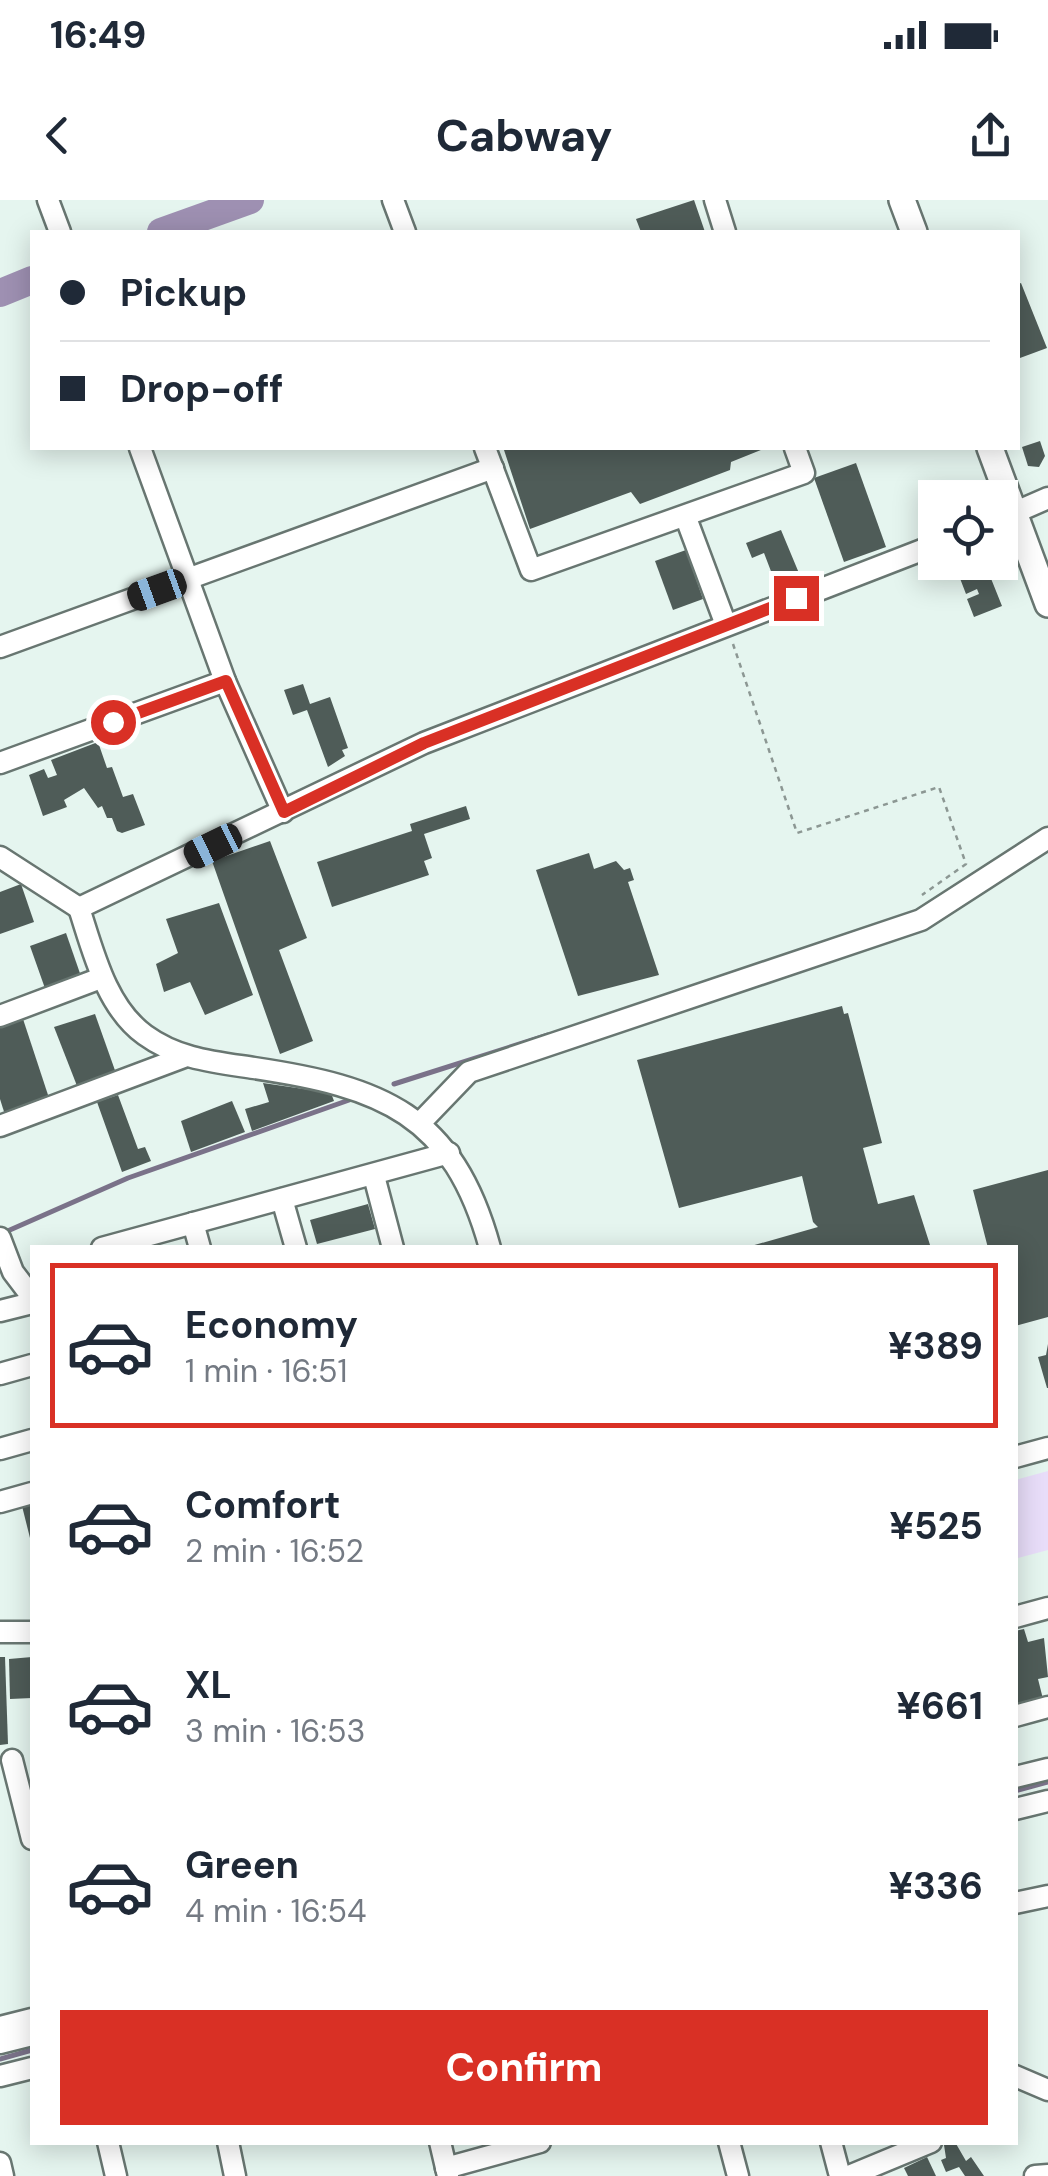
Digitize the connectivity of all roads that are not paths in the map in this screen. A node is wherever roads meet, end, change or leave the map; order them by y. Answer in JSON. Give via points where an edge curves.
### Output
{"nodes":[{"id":1,"x":48,"y":200,"type":"edge"},
{"id":2,"x":393,"y":200,"type":"edge"},
{"id":3,"x":714,"y":200,"type":"edge"},
{"id":4,"x":902,"y":200,"type":"edge"},
{"id":5,"x":59,"y":230,"type":"edge"},
{"id":6,"x":404,"y":230,"type":"edge"},
{"id":7,"x":724,"y":230,"type":"edge"},
{"id":8,"x":913,"y":230,"type":"edge"},
{"id":9,"x":141,"y":450,"type":"edge"},
{"id":10,"x":486,"y":450,"type":"edge"},
{"id":11,"x":796,"y":450,"type":"edge"},
{"id":12,"x":990,"y":450,"type":"edge"},
{"id":13,"x":493,"y":468,"type":"junction"},
{"id":14,"x":998,"y":480,"type":"edge"},
{"id":15,"x":1048,"y":498,"type":"edge"},
{"id":16,"x":1018,"y":511,"type":"edge"},
{"id":17,"x":686,"y":518,"type":"junction"},
{"id":18,"x":1018,"y":540,"type":"edge"},
{"id":19,"x":918,"y":551,"type":"edge"},
{"id":20,"x":188,"y":578,"type":"junction"},
{"id":21,"x":1048,"y":604,"type":"edge"},
{"id":22,"x":726,"y":625,"type":"junction"},
{"id":23,"x":0,"y":647,"type":"edge"},
{"id":24,"x":226,"y":681,"type":"junction"},
{"id":25,"x":0,"y":763,"type":"edge"},
{"id":26,"x":284,"y":812,"type":"junction"},
{"id":27,"x":1048,"y":838,"type":"edge"},
{"id":28,"x":0,"y":857,"type":"edge"},
{"id":29,"x":78,"y":908,"type":"junction"},
{"id":30,"x":102,"y":978,"type":"junction"},
{"id":31,"x":0,"y":1016,"type":"edge"},
{"id":32,"x":184,"y":1057,"type":"junction"},
{"id":33,"x":420,"y":1123,"type":"junction"},
{"id":34,"x":0,"y":1126,"type":"edge"},
{"id":35,"x":449,"y":1154,"type":"junction"},
{"id":36,"x":374,"y":1176,"type":"junction"},
{"id":37,"x":282,"y":1199,"type":"junction"},
{"id":38,"x":194,"y":1223,"type":"junction"},
{"id":39,"x":0,"y":1239,"type":"edge"},
{"id":40,"x":114,"y":1245,"type":"edge"},
{"id":41,"x":199,"y":1245,"type":"edge"},
{"id":42,"x":295,"y":1245,"type":"edge"},
{"id":43,"x":392,"y":1245,"type":"edge"},
{"id":44,"x":489,"y":1245,"type":"edge"},
{"id":45,"x":23,"y":1270,"type":"edge"},
{"id":46,"x":30,"y":1301,"type":"edge"},
{"id":47,"x":0,"y":1311,"type":"edge"},
{"id":48,"x":30,"y":1366,"type":"edge"},
{"id":49,"x":0,"y":1374,"type":"edge"},
{"id":50,"x":30,"y":1441,"type":"edge"},
{"id":51,"x":1048,"y":1448,"type":"edge"},
{"id":52,"x":0,"y":1449,"type":"edge"},
{"id":53,"x":1018,"y":1456,"type":"edge"},
{"id":54,"x":30,"y":1494,"type":"edge"},
{"id":55,"x":0,"y":1502,"type":"edge"},
{"id":56,"x":1048,"y":1608,"type":"edge"},
{"id":57,"x":1018,"y":1616,"type":"edge"},
{"id":58,"x":0,"y":1632,"type":"edge"},
{"id":59,"x":30,"y":1632,"type":"edge"},
{"id":60,"x":1048,"y":1707,"type":"edge"},
{"id":61,"x":1018,"y":1715,"type":"edge"},
{"id":62,"x":15,"y":1760,"type":"edge"},
{"id":63,"x":1048,"y":1769,"type":"edge"},
{"id":64,"x":1018,"y":1776,"type":"edge"},
{"id":65,"x":1048,"y":1800,"type":"edge"},
{"id":66,"x":1018,"y":1808,"type":"edge"},
{"id":67,"x":30,"y":1830,"type":"edge"},
{"id":68,"x":1048,"y":1896,"type":"edge"},
{"id":69,"x":1018,"y":1903,"type":"edge"},
{"id":70,"x":30,"y":2020,"type":"edge"},
{"id":71,"x":0,"y":2027,"type":"edge"},
{"id":72,"x":30,"y":2036,"type":"edge"},
{"id":73,"x":0,"y":2043,"type":"edge"},
{"id":74,"x":30,"y":2068,"type":"edge"},
{"id":75,"x":0,"y":2076,"type":"edge"},
{"id":76,"x":1018,"y":2077,"type":"edge"},
{"id":77,"x":1048,"y":2090,"type":"edge"},
{"id":78,"x":109,"y":2145,"type":"edge"},
{"id":79,"x":229,"y":2145,"type":"edge"},
{"id":80,"x":441,"y":2145,"type":"edge"},
{"id":81,"x":531,"y":2145,"type":"edge"},
{"id":82,"x":731,"y":2145,"type":"edge"},
{"id":83,"x":832,"y":2145,"type":"edge"},
{"id":84,"x":924,"y":2145,"type":"edge"},
{"id":85,"x":0,"y":2164,"type":"edge"},
{"id":86,"x":447,"y":2172,"type":"edge"},
{"id":87,"x":1048,"y":2174,"type":"edge"},
{"id":88,"x":3,"y":2176,"type":"edge"},
{"id":89,"x":116,"y":2176,"type":"edge"},
{"id":90,"x":235,"y":2176,"type":"edge"},
{"id":91,"x":738,"y":2176,"type":"edge"},
{"id":92,"x":840,"y":2176,"type":"edge"},
{"id":93,"x":849,"y":2176,"type":"edge"},
{"id":94,"x":1036,"y":2176,"type":"edge"}],
"edges":[{"from":1,"to":5,"type":"street"},
{"from":2,"to":6,"type":"street"},
{"from":3,"to":7,"type":"street"},
{"from":4,"to":8,"type":"main road"},
{"from":9,"to":20,"type":"street"},
{"from":10,"to":13,"type":"street"},
{"from":11,"to":17,"type":"street","via":[[804,473]]},
{"from":12,"to":14,"type":"main road"},
{"from":13,"to":17,"type":"street","via":[[530,570]]},
{"from":13,"to":20,"type":"street"},
{"from":15,"to":16,"type":"street"},
{"from":17,"to":22,"type":"street"},
{"from":18,"to":21,"type":"main road"},
{"from":19,"to":22,"type":"street"},
{"from":20,"to":23,"type":"street"},
{"from":20,"to":24,"type":"street"},
{"from":22,"to":26,"type":"street","via":[[424,743]]},
{"from":24,"to":25,"type":"street"},
{"from":24,"to":26,"type":"street"},
{"from":26,"to":29,"type":"street"},
{"from":27,"to":33,"type":"street","via":[[922,920],[469,1072]]},
{"from":28,"to":29,"type":"street"},
{"from":29,"to":30,"type":"street"},
{"from":30,"to":31,"type":"street"},
{"from":30,"to":32,"type":"street","via":[[142,1033]]},
{"from":32,"to":33,"type":"street","via":[[344,1084]]},
{"from":32,"to":34,"type":"street"},
{"from":33,"to":35,"type":"street"},
{"from":35,"to":36,"type":"street"},
{"from":35,"to":44,"type":"street"},
{"from":36,"to":37,"type":"street"},
{"from":36,"to":43,"type":"street"},
{"from":37,"to":38,"type":"street"},
{"from":37,"to":42,"type":"street"},
{"from":38,"to":40,"type":"street"},
{"from":38,"to":41,"type":"street"},
{"from":39,"to":45,"type":"street"},
{"from":46,"to":47,"type":"street"},
{"from":48,"to":49,"type":"street"},
{"from":50,"to":52,"type":"street"},
{"from":51,"to":53,"type":"street"},
{"from":54,"to":55,"type":"street"},
{"from":56,"to":57,"type":"street"},
{"from":58,"to":59,"type":"street"},
{"from":60,"to":61,"type":"street"},
{"from":62,"to":67,"type":"street"},
{"from":63,"to":64,"type":"street"},
{"from":65,"to":66,"type":"street"},
{"from":68,"to":69,"type":"street"},
{"from":70,"to":71,"type":"street"},
{"from":72,"to":73,"type":"street"},
{"from":74,"to":75,"type":"street"},
{"from":76,"to":77,"type":"street"},
{"from":78,"to":89,"type":"street"},
{"from":79,"to":90,"type":"street"},
{"from":80,"to":86,"type":"street"},
{"from":81,"to":86,"type":"street"},
{"from":82,"to":91,"type":"street"},
{"from":83,"to":92,"type":"street"},
{"from":84,"to":93,"type":"street"},
{"from":85,"to":88,"type":"street"},
{"from":87,"to":94,"type":"street"}]}
